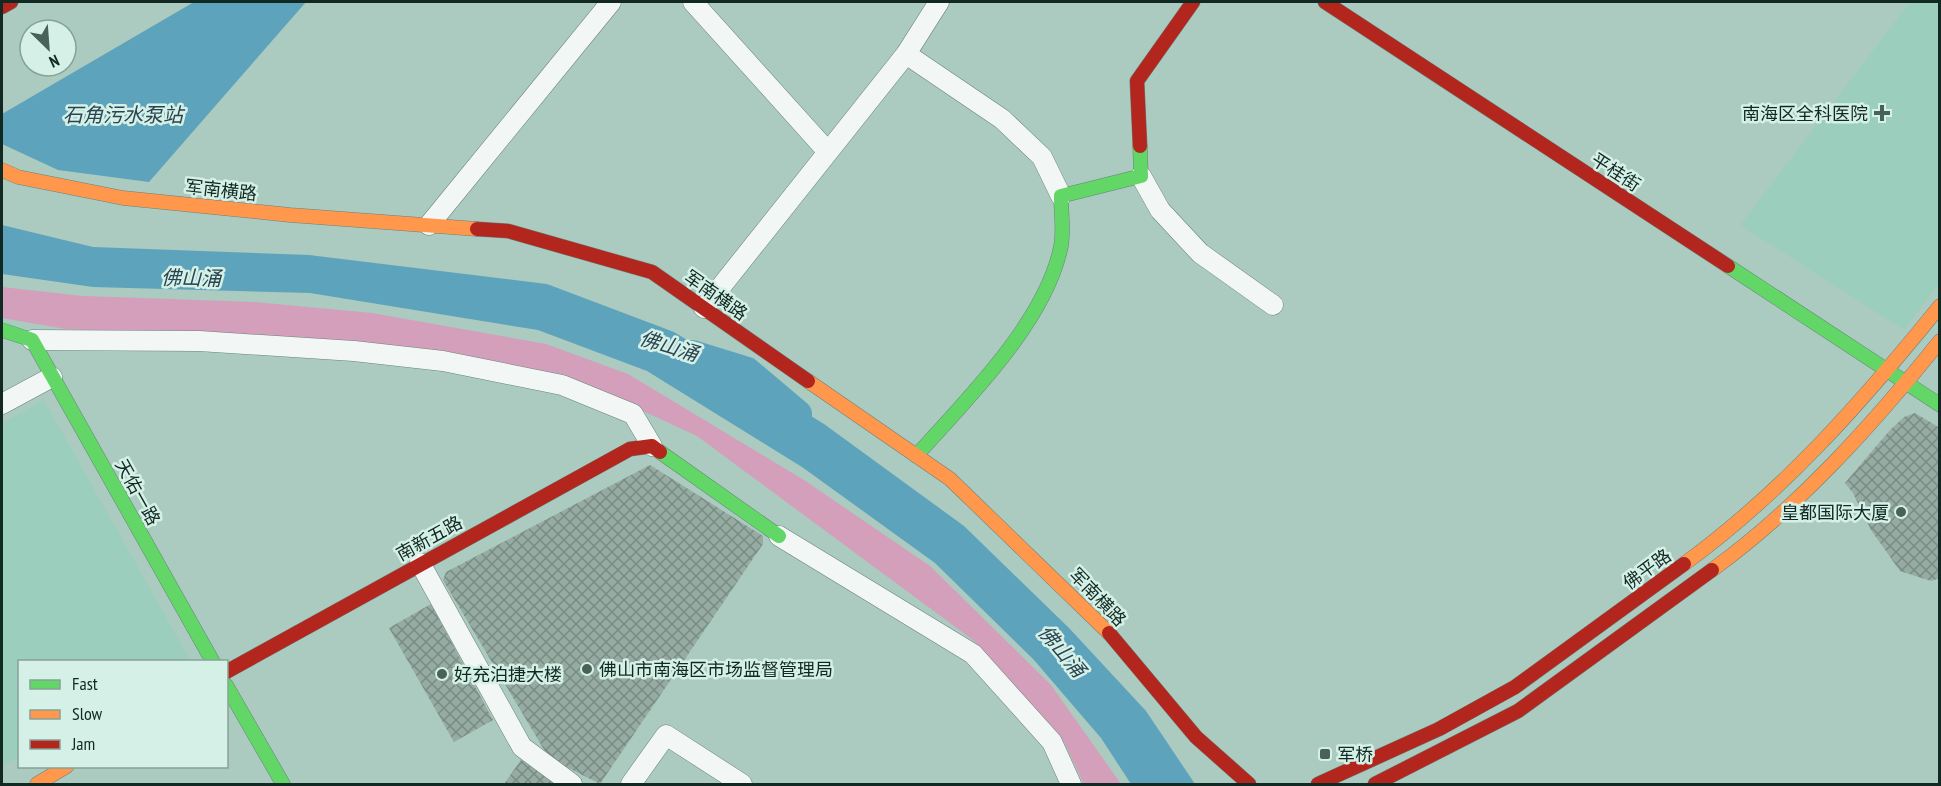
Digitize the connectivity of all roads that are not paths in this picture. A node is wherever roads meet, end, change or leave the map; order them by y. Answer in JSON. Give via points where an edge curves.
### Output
{"nodes":[{"id":1,"x":11,"y":2,"type":"edge"},
{"id":2,"x":611,"y":2,"type":"edge"},
{"id":3,"x":693,"y":2,"type":"edge"},
{"id":4,"x":939,"y":2,"type":"edge"},
{"id":5,"x":1193,"y":2,"type":"edge"},
{"id":6,"x":1325,"y":2,"type":"edge"},
{"id":7,"x":2,"y":7,"type":"edge"},
{"id":8,"x":906,"y":54,"type":"junction"},
{"id":9,"x":828,"y":152,"type":"junction"},
{"id":10,"x":2,"y":170,"type":"edge"},
{"id":11,"x":1141,"y":176,"type":"junction"},
{"id":12,"x":1061,"y":196,"type":"junction"},
{"id":13,"x":429,"y":225,"type":"junction"},
{"id":14,"x":1273,"y":305,"type":"dead end"},
{"id":15,"x":1940,"y":306,"type":"edge"},
{"id":16,"x":704,"y":308,"type":"junction"},
{"id":17,"x":2,"y":330,"type":"edge"},
{"id":18,"x":32,"y":340,"type":"junction"},
{"id":19,"x":1940,"y":341,"type":"edge"},
{"id":20,"x":1888,"y":370,"type":"junction"},
{"id":21,"x":52,"y":376,"type":"junction"},
{"id":22,"x":1906,"y":382,"type":"junction"},
{"id":23,"x":2,"y":404,"type":"edge"},
{"id":24,"x":1940,"y":405,"type":"edge"},
{"id":25,"x":652,"y":446,"type":"junction"},
{"id":26,"x":916,"y":456,"type":"junction"},
{"id":27,"x":779,"y":536,"type":"joint"},
{"id":28,"x":420,"y":563,"type":"junction"},
{"id":29,"x":212,"y":660,"type":"edge"},
{"id":30,"x":228,"y":671,"type":"edge"},
{"id":31,"x":228,"y":688,"type":"edge"},
{"id":32,"x":64,"y":768,"type":"edge"},
{"id":33,"x":37,"y":784,"type":"edge"},
{"id":34,"x":283,"y":784,"type":"edge"},
{"id":35,"x":572,"y":784,"type":"edge"},
{"id":36,"x":631,"y":784,"type":"edge"},
{"id":37,"x":741,"y":784,"type":"edge"},
{"id":38,"x":1071,"y":784,"type":"edge"},
{"id":39,"x":1249,"y":784,"type":"edge"},
{"id":40,"x":1318,"y":784,"type":"edge"},
{"id":41,"x":1375,"y":784,"type":"edge"}],
"edges":[{"from":1,"to":7,"type":"street"},
{"from":2,"to":13,"type":"street"},
{"from":3,"to":9,"type":"street"},
{"from":4,"to":8,"type":"street"},
{"from":5,"to":11,"type":"street","via":[[1137,81]]},
{"from":6,"to":20,"type":"street","name":"平桂街"},
{"from":8,"to":9,"type":"street"},
{"from":8,"to":12,"type":"street","via":[[1002,119],[1042,157]]},
{"from":9,"to":16,"type":"street"},
{"from":10,"to":13,"type":"street","name":"军南横路","via":[[18,177],[123,198]]},
{"from":11,"to":12,"type":"street"},
{"from":11,"to":14,"type":"street","via":[[1160,210],[1200,253]]},
{"from":12,"to":26,"type":"street","via":[[1061,249],[1040,300],[1010,346]]},
{"from":13,"to":16,"type":"street","name":"军南横路","via":[[508,231],[652,272]]},
{"from":15,"to":20,"type":"street","name":"佛平路"},
{"from":16,"to":26,"type":"street","name":"军南横路"},
{"from":17,"to":18,"type":"street"},
{"from":18,"to":21,"type":"street","name":"天佑一路"},
{"from":18,"to":25,"type":"street","via":[[199,341],[443,361],[572,389],[633,414]]},
{"from":19,"to":22,"type":"street"},
{"from":20,"to":22,"type":"street","name":"平桂街"},
{"from":20,"to":40,"type":"street","name":"佛平路","via":[[1796,471],[1718,539],[1515,687],[1439,729]]},
{"from":21,"to":23,"type":"street"},
{"from":21,"to":29,"type":"street","name":"天佑一路"},
{"from":22,"to":24,"type":"street","name":"平桂街"},
{"from":22,"to":41,"type":"street","via":[[1815,483],[1731,556],[1518,711]]},
{"from":25,"to":27,"type":"street"},
{"from":25,"to":28,"type":"street","name":"南新五路","via":[[630,449]]},
{"from":26,"to":39,"type":"street","name":"军南横路","via":[[950,479],[1030,555],[1109,633],[1196,737]]},
{"from":27,"to":38,"type":"street","via":[[973,654],[1052,742]]},
{"from":28,"to":30,"type":"street","name":"南新五路"},
{"from":28,"to":35,"type":"street","via":[[522,747]]},
{"from":31,"to":34,"type":"street"},
{"from":32,"to":33,"type":"street"},
{"from":36,"to":37,"type":"street","via":[[666,735]]}]}
